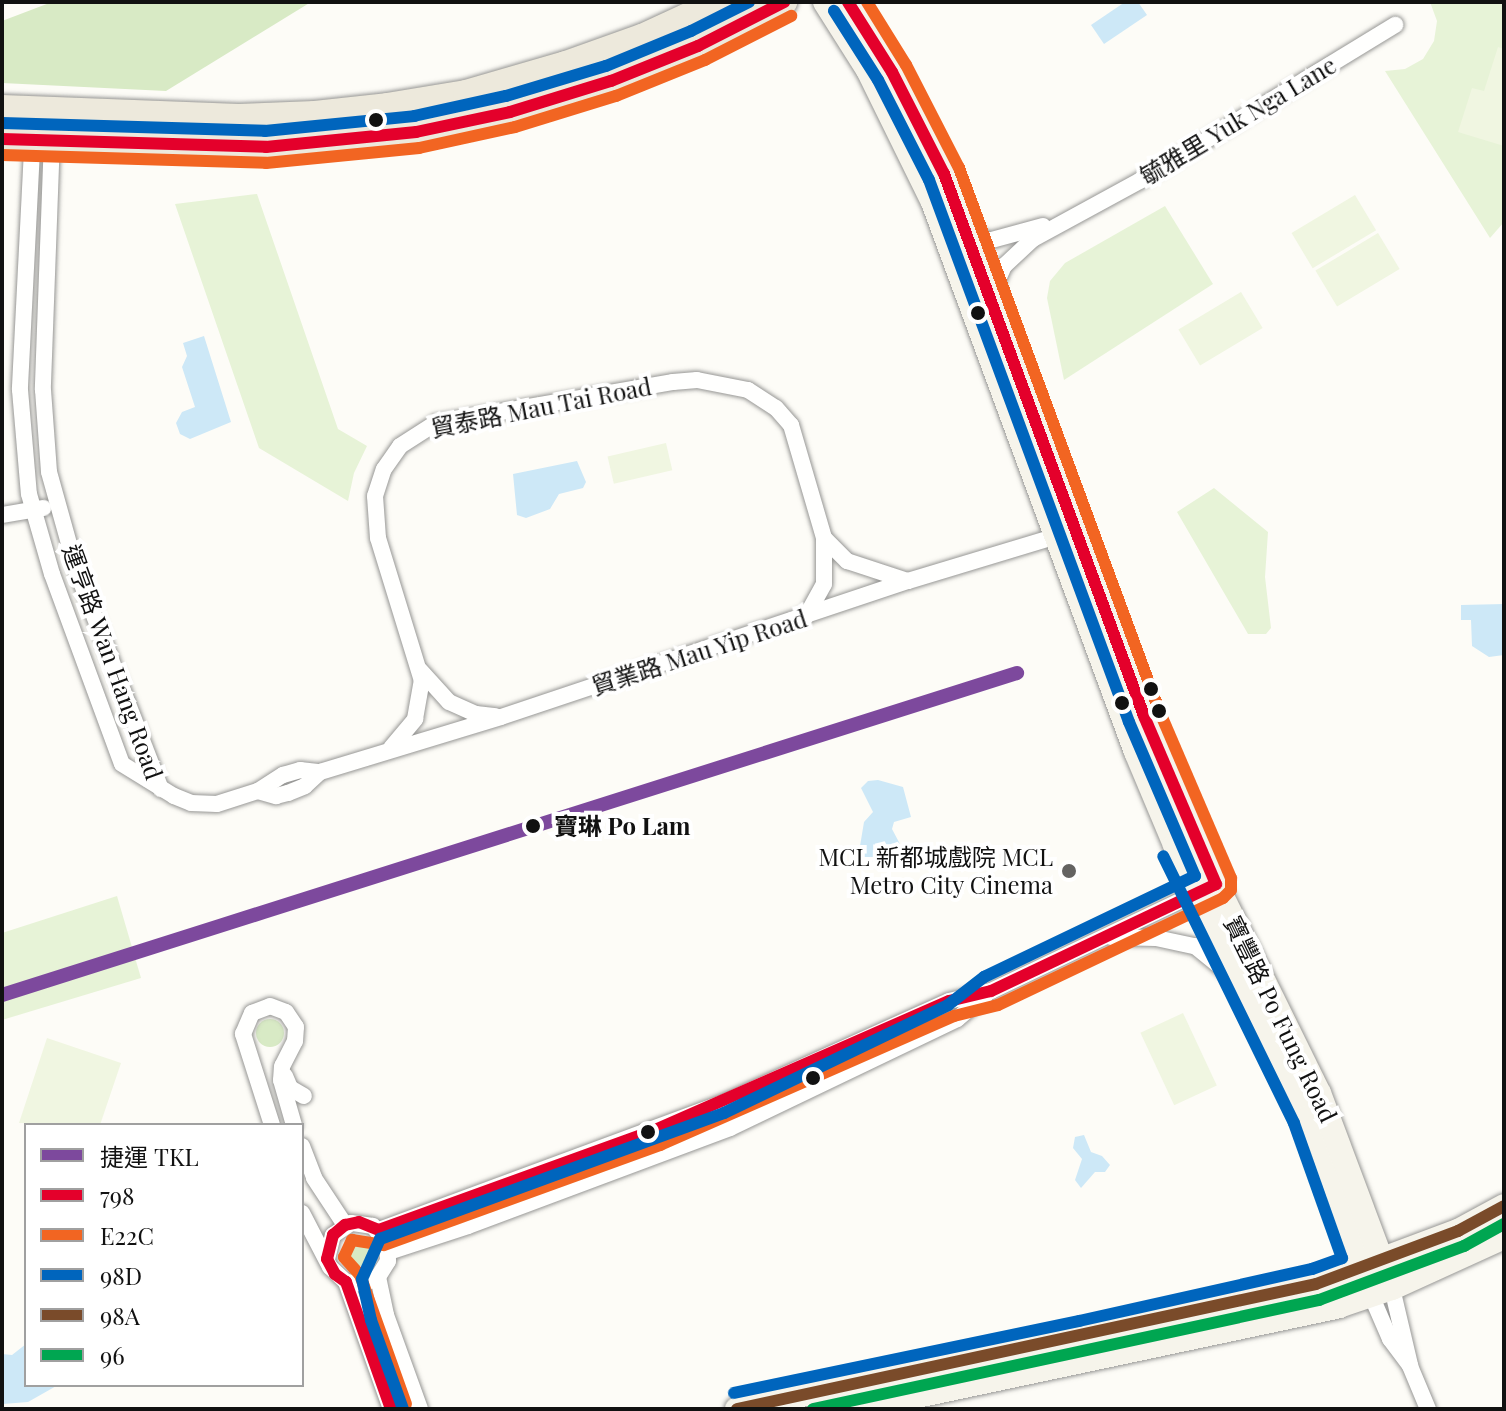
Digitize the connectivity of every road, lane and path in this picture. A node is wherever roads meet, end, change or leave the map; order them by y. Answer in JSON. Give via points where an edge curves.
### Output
{"nodes":[{"id":1,"x":718,"y":2,"type":"edge"},
{"id":2,"x":784,"y":2,"type":"edge"},
{"id":3,"x":825,"y":2,"type":"edge"},
{"id":4,"x":848,"y":2,"type":"edge"},
{"id":5,"x":1395,"y":25,"type":"dead end"},
{"id":6,"x":2,"y":108,"type":"edge"},
{"id":7,"x":44,"y":110,"type":"junction"},
{"id":8,"x":2,"y":139,"type":"edge"},
{"id":9,"x":42,"y":141,"type":"junction"},
{"id":10,"x":1078,"y":213,"type":"junction"},
{"id":11,"x":965,"y":227,"type":"junction"},
{"id":12,"x":991,"y":295,"type":"junction"},
{"id":13,"x":56,"y":505,"type":"junction"},
{"id":14,"x":33,"y":510,"type":"junction"},
{"id":15,"x":2,"y":515,"type":"edge"},
{"id":16,"x":1067,"y":533,"type":"junction"},
{"id":17,"x":824,"y":538,"type":"junction"},
{"id":18,"x":908,"y":581,"type":"junction"},
{"id":19,"x":806,"y":616,"type":"junction"},
{"id":20,"x":419,"y":668,"type":"junction"},
{"id":21,"x":501,"y":717,"type":"junction"},
{"id":22,"x":387,"y":752,"type":"junction"},
{"id":23,"x":161,"y":789,"type":"junction"},
{"id":24,"x":1207,"y":888,"type":"junction"},
{"id":25,"x":1109,"y":937,"type":"junction"},
{"id":26,"x":1242,"y":985,"type":"junction"},
{"id":27,"x":991,"y":991,"type":"junction"},
{"id":28,"x":282,"y":1066,"type":"junction"},
{"id":29,"x":304,"y":1096,"type":"dead end"},
{"id":30,"x":271,"y":1123,"type":"edge"},
{"id":31,"x":293,"y":1123,"type":"edge"},
{"id":32,"x":304,"y":1151,"type":"edge"},
{"id":33,"x":1504,"y":1206,"type":"edge"},
{"id":34,"x":304,"y":1217,"type":"edge"},
{"id":35,"x":345,"y":1225,"type":"junction"},
{"id":36,"x":379,"y":1230,"type":"junction"},
{"id":37,"x":1504,"y":1237,"type":"edge"},
{"id":38,"x":389,"y":1252,"type":"junction"},
{"id":39,"x":327,"y":1259,"type":"junction"},
{"id":40,"x":1372,"y":1265,"type":"junction"},
{"id":41,"x":378,"y":1277,"type":"junction"},
{"id":42,"x":346,"y":1282,"type":"junction"},
{"id":43,"x":1381,"y":1292,"type":"junction"},
{"id":44,"x":391,"y":1409,"type":"edge"},
{"id":45,"x":420,"y":1409,"type":"edge"},
{"id":46,"x":737,"y":1409,"type":"edge"},
{"id":47,"x":856,"y":1409,"type":"edge"},
{"id":48,"x":1428,"y":1409,"type":"edge"}],
"edges":[{"from":1,"to":7,"type":"main road","via":[[577,61],[433,99],[281,116]]},
{"from":2,"to":9,"type":"main road","via":[[698,46],[611,81],[510,112],[416,132],[266,147]]},
{"from":3,"to":16,"type":"street","name":"寶豐路 Po Fung Road","via":[[868,70],[933,202]]},
{"from":4,"to":11,"type":"street","name":"寶豐路 Po Fung Road","via":[[920,124]]},
{"from":5,"to":10,"type":"street","name":"毓雅里 Yuk Nga Lane"},
{"from":6,"to":7,"type":"main road"},
{"from":7,"to":9,"type":"street","name":"運亨路 Wan Hang Road"},
{"from":8,"to":9,"type":"main road"},
{"from":9,"to":13,"type":"street","name":"運亨路 Wan Hang Road","via":[[45,445]]},
{"from":9,"to":14,"type":"street","name":"運亨路 Wan Hang Road","via":[[20,390],[22,447]]},
{"from":10,"to":11,"type":"street","name":"毓雅里 Yuk Nga Lane","via":[[993,240]]},
{"from":10,"to":12,"type":"street","name":"毓雅里 Yuk Nga Lane","via":[[1011,257]]},
{"from":11,"to":12,"type":"street","name":"寶豐路 Po Fung Road"},
{"from":12,"to":16,"type":"street","name":"寶豐路 Po Fung Road"},
{"from":13,"to":14,"type":"street"},
{"from":13,"to":23,"type":"street","name":"運亨路 Wan Hang Road"},
{"from":14,"to":15,"type":"street"},
{"from":14,"to":23,"type":"street","name":"運亨路 Wan Hang Road","via":[[122,764]]},
{"from":16,"to":18,"type":"street","name":"貿業路 Mau Yip Road"},
{"from":16,"to":24,"type":"street","name":"寶豐路 Po Fung Road","via":[[1157,750]]},
{"from":17,"to":18,"type":"street","via":[[847,561]]},
{"from":17,"to":19,"type":"street","name":"貿泰路 Mau Tai Road","via":[[824,584]]},
{"from":17,"to":20,"type":"street","name":"貿泰路 Mau Tai Road","via":[[791,425],[748,390],[709,381],[673,382],[436,423],[411,436],[391,457],[378,482],[374,510]]},
{"from":18,"to":19,"type":"street","name":"貿業路 Mau Yip Road"},
{"from":19,"to":21,"type":"street","name":"貿業路 Mau Yip Road"},
{"from":20,"to":21,"type":"street","name":"貿泰路 Mau Tai Road","via":[[449,702],[476,714]]},
{"from":20,"to":22,"type":"street","name":"貿泰路 Mau Tai Road","via":[[422,694],[415,719]]},
{"from":21,"to":22,"type":"street","name":"貿業路 Mau Yip Road"},
{"from":22,"to":23,"type":"street","name":"貿業路 Mau Yip Road","via":[[320,772],[305,786],[276,796],[258,791],[204,805]]},
{"from":24,"to":25,"type":"street"},
{"from":24,"to":26,"type":"street","name":"寶豐路 Po Fung Road"},
{"from":24,"to":40,"type":"street","name":"寶豐路 Po Fung Road","via":[[1319,1093]]},
{"from":25,"to":26,"type":"street","via":[[1195,946]]},
{"from":25,"to":27,"type":"street"},
{"from":26,"to":40,"type":"street","name":"寶豐路 Po Fung Road","via":[[1309,1117]]},
{"from":27,"to":36,"type":"street","via":[[949,1001],[655,1130]]},
{"from":27,"to":38,"type":"street","via":[[957,1019],[730,1128]]},
{"from":28,"to":29,"type":"street","via":[[290,1088]]},
{"from":28,"to":30,"type":"street","via":[[295,1041],[294,1021],[281,1008],[260,1008],[247,1019],[243,1034]]},
{"from":28,"to":31,"type":"street"},
{"from":32,"to":35,"type":"street","via":[[314,1178]]},
{"from":33,"to":40,"type":"street","via":[[1458,1231]]},
{"from":34,"to":39,"type":"street"},
{"from":35,"to":36,"type":"street","via":[[366,1223]]},
{"from":35,"to":39,"type":"street","via":[[333,1235]]},
{"from":36,"to":38,"type":"street"},
{"from":37,"to":43,"type":"street"},
{"from":38,"to":41,"type":"street"},
{"from":39,"to":42,"type":"street"},
{"from":40,"to":43,"type":"street","name":"寶豐路 Po Fung Road"},
{"from":40,"to":46,"type":"street","via":[[1316,1284]]},
{"from":41,"to":42,"type":"street","via":[[364,1284]]},
{"from":41,"to":45,"type":"street"},
{"from":42,"to":44,"type":"street"},
{"from":43,"to":47,"type":"street","via":[[1277,1320]]},
{"from":43,"to":48,"type":"street","via":[[1390,1339],[1410,1366]]}]}
